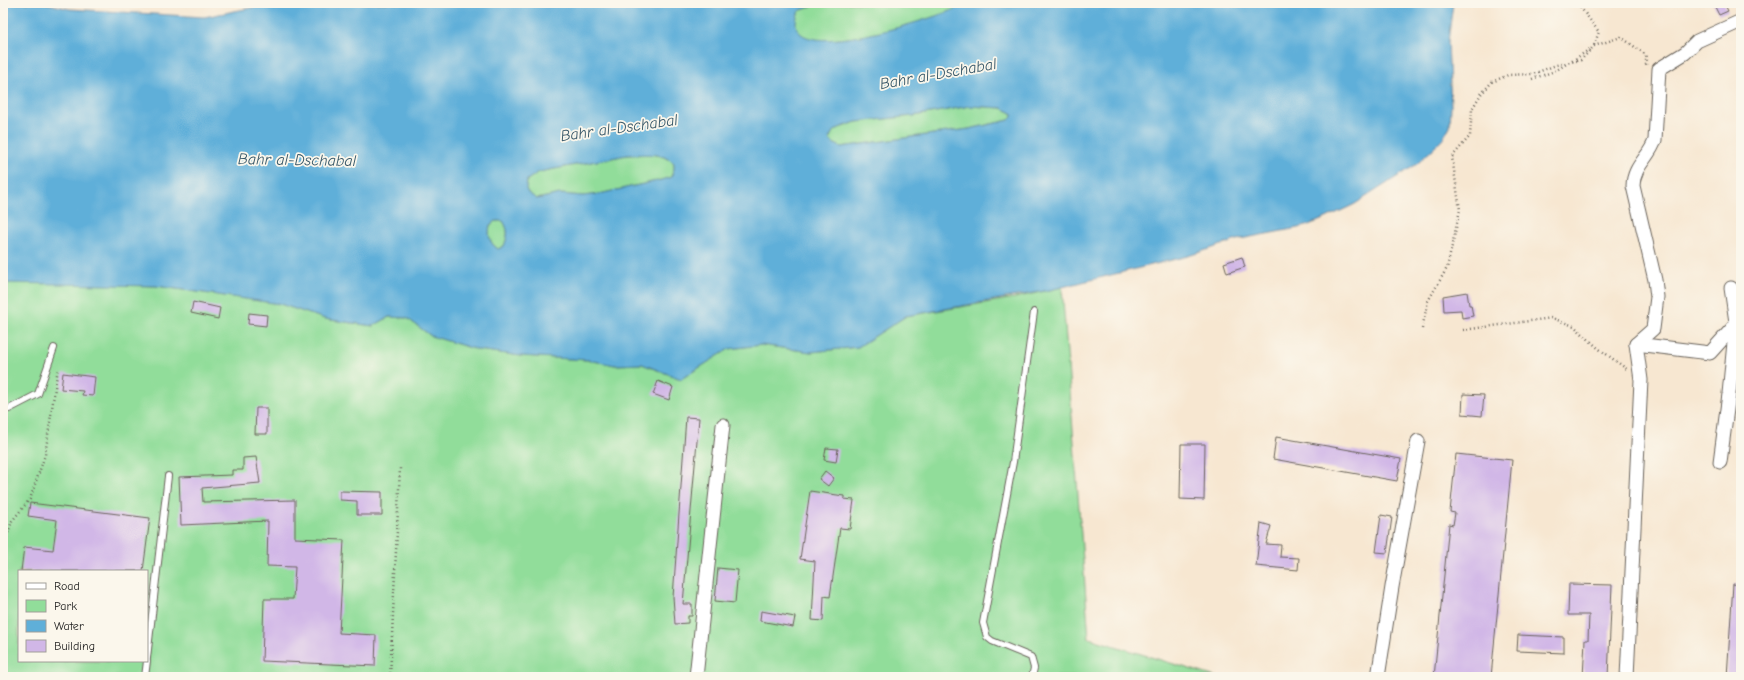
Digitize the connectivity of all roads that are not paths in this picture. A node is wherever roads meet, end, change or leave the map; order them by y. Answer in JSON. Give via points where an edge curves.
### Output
{"nodes":[{"id":1,"x":1741,"y":21,"type":"edge"},
{"id":2,"x":1731,"y":288,"type":"dead end"},
{"id":3,"x":1034,"y":312,"type":"dead end"},
{"id":4,"x":1738,"y":322,"type":"edge"},
{"id":5,"x":1636,"y":344,"type":"junction"},
{"id":6,"x":54,"y":348,"type":"road end"},
{"id":7,"x":3,"y":409,"type":"edge"},
{"id":8,"x":723,"y":425,"type":"dead end"},
{"id":9,"x":1418,"y":441,"type":"dead end"},
{"id":10,"x":1720,"y":462,"type":"dead end"},
{"id":11,"x":168,"y":476,"type":"dead end"},
{"id":12,"x":148,"y":651,"type":"edge"},
{"id":13,"x":147,"y":662,"type":"edge"},
{"id":14,"x":145,"y":677,"type":"edge"},
{"id":15,"x":696,"y":677,"type":"edge"},
{"id":16,"x":1032,"y":677,"type":"edge"},
{"id":17,"x":1378,"y":677,"type":"edge"},
{"id":18,"x":1626,"y":677,"type":"edge"}],
"edges":[{"from":1,"to":5,"type":"street","via":[[1700,39],[1685,53],[1659,69],[1655,140],[1653,148],[1636,170],[1633,180],[1657,297],[1653,329]]},
{"from":2,"to":4,"type":"street"},
{"from":3,"to":16,"type":"lane","via":[[1013,462],[983,623],[987,637],[992,641],[1030,657],[1034,668]]},
{"from":4,"to":5,"type":"street","via":[[1710,353]]},
{"from":4,"to":10,"type":"street"},
{"from":5,"to":18,"type":"street","via":[[1641,380]]},
{"from":6,"to":7,"type":"lane","via":[[38,394],[9,409]]},
{"from":8,"to":15,"type":"street"},
{"from":9,"to":17,"type":"street"},
{"from":11,"to":12,"type":"lane"},
{"from":13,"to":14,"type":"lane"}]}
